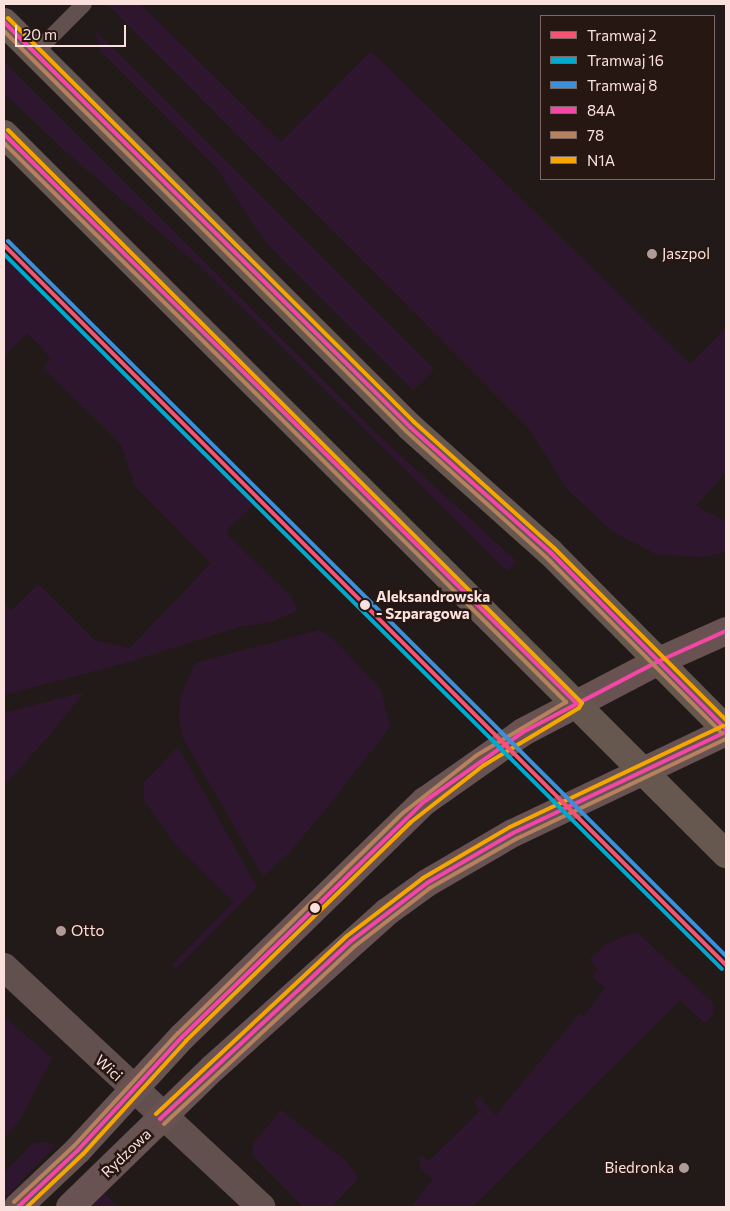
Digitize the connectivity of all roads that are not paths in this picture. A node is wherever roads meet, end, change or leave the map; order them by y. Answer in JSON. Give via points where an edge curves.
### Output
{"nodes":[{"id":1,"x":84,"y":4,"type":"edge"},
{"id":2,"x":4,"y":22,"type":"edge"},
{"id":3,"x":35,"y":53,"type":"junction"},
{"id":4,"x":4,"y":134,"type":"edge"},
{"id":5,"x":726,"y":631,"type":"edge"},
{"id":6,"x":659,"y":661,"type":"junction"},
{"id":7,"x":576,"y":703,"type":"junction"},
{"id":8,"x":726,"y":730,"type":"edge"},
{"id":9,"x":643,"y":771,"type":"junction"},
{"id":10,"x":726,"y":854,"type":"edge"},
{"id":11,"x":4,"y":967,"type":"edge"},
{"id":12,"x":133,"y":1089,"type":"junction"},
{"id":13,"x":163,"y":1116,"type":"junction"},
{"id":14,"x":18,"y":1207,"type":"edge"},
{"id":15,"x":70,"y":1207,"type":"edge"},
{"id":16,"x":261,"y":1207,"type":"edge"}],
"edges":[{"from":1,"to":3,"type":"lane"},
{"from":2,"to":3,"type":"main road"},
{"from":3,"to":6,"type":"main road","via":[[410,427],[550,552]]},
{"from":4,"to":7,"type":"main road"},
{"from":5,"to":6,"type":"street"},
{"from":6,"to":7,"type":"street"},
{"from":6,"to":8,"type":"main road"},
{"from":7,"to":9,"type":"main road"},
{"from":7,"to":12,"type":"street","via":[[504,744],[425,801],[189,1030]]},
{"from":8,"to":9,"type":"street","name":"Rydzowa"},
{"from":9,"to":10,"type":"main road"},
{"from":9,"to":13,"type":"street","name":"Rydzowa","via":[[485,848],[387,912]]},
{"from":11,"to":12,"type":"street","name":"Wici"},
{"from":12,"to":13,"type":"street","name":"Wici"},
{"from":12,"to":14,"type":"street","via":[[78,1150]]},
{"from":13,"to":15,"type":"street","name":"Rydzowa"},
{"from":13,"to":16,"type":"street","name":"Wici"}]}
